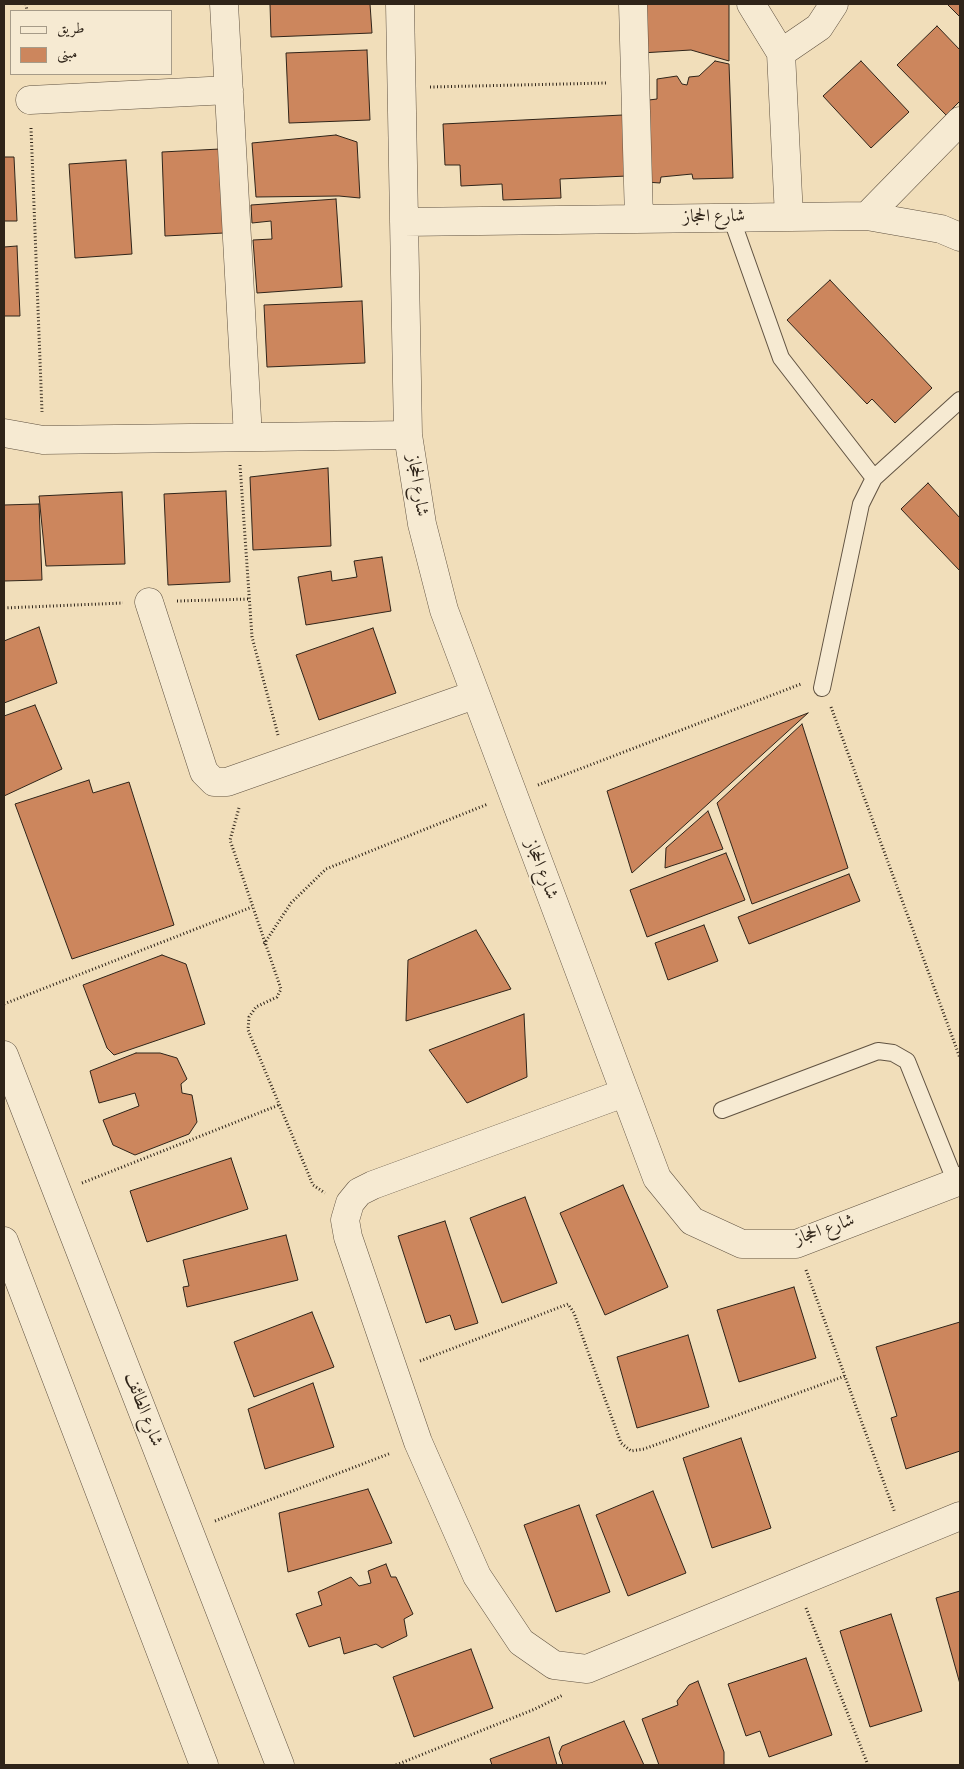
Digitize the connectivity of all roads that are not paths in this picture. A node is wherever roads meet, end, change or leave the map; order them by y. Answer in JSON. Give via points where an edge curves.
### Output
{"nodes":[{"id":1,"x":224,"y":4,"type":"edge"},
{"id":2,"x":400,"y":4,"type":"edge"},
{"id":3,"x":633,"y":4,"type":"edge"},
{"id":4,"x":751,"y":4,"type":"edge"},
{"id":5,"x":834,"y":4,"type":"edge"},
{"id":6,"x":780,"y":53,"type":"junction"},
{"id":7,"x":229,"y":90,"type":"junction"},
{"id":8,"x":30,"y":100,"type":"road end"},
{"id":9,"x":960,"y":121,"type":"edge"},
{"id":10,"x":867,"y":216,"type":"junction"},
{"id":11,"x":731,"y":217,"type":"junction"},
{"id":12,"x":789,"y":217,"type":"junction"},
{"id":13,"x":638,"y":218,"type":"junction"},
{"id":14,"x":404,"y":222,"type":"junction"},
{"id":15,"x":960,"y":237,"type":"edge"},
{"id":16,"x":960,"y":400,"type":"edge"},
{"id":17,"x":4,"y":433,"type":"edge"},
{"id":18,"x":408,"y":435,"type":"junction"},
{"id":19,"x":243,"y":437,"type":"junction"},
{"id":20,"x":874,"y":478,"type":"junction"},
{"id":21,"x":149,"y":602,"type":"dead end"},
{"id":22,"x":822,"y":688,"type":"road end"},
{"id":23,"x":474,"y":695,"type":"junction"},
{"id":24,"x":4,"y":1054,"type":"edge"},
{"id":25,"x":624,"y":1093,"type":"junction"},
{"id":26,"x":722,"y":1110,"type":"dead end"},
{"id":27,"x":959,"y":1186,"type":"edge"},
{"id":28,"x":4,"y":1241,"type":"edge"},
{"id":29,"x":960,"y":1516,"type":"edge"},
{"id":30,"x":273,"y":1763,"type":"edge"},
{"id":31,"x":204,"y":1765,"type":"edge"}],
"edges":[{"from":1,"to":7,"type":"street"},
{"from":2,"to":14,"type":"street","name":"شارع الحجاز"},
{"from":3,"to":13,"type":"street"},
{"from":4,"to":6,"type":"street"},
{"from":5,"to":6,"type":"street","via":[[819,27]]},
{"from":6,"to":12,"type":"street"},
{"from":7,"to":8,"type":"street"},
{"from":7,"to":19,"type":"street"},
{"from":9,"to":10,"type":"street"},
{"from":10,"to":12,"type":"street","name":"شارع الحجاز"},
{"from":10,"to":15,"type":"street","name":"شارع الحجاز","via":[[941,230]]},
{"from":11,"to":12,"type":"street","name":"شارع الحجاز"},
{"from":11,"to":13,"type":"street","name":"شارع الحجاز"},
{"from":11,"to":20,"type":"lane","via":[[781,358]]},
{"from":13,"to":14,"type":"street","name":"شارع الحجاز"},
{"from":14,"to":18,"type":"street","name":"شارع الحجاز"},
{"from":16,"to":20,"type":"lane"},
{"from":17,"to":19,"type":"street","via":[[43,440]]},
{"from":18,"to":19,"type":"street"},
{"from":18,"to":23,"type":"street","name":"شارع الحجاز","via":[[424,533],[444,610]]},
{"from":20,"to":22,"type":"lane","via":[[861,504]]},
{"from":21,"to":23,"type":"street","via":[[204,772],[214,782],[227,782]]},
{"from":23,"to":25,"type":"street","name":"شارع الحجاز"},
{"from":24,"to":30,"type":"street","name":"شارع الطائف","via":[[189,1532]]},
{"from":25,"to":27,"type":"street","name":"شارع الحجاز","via":[[657,1178],[692,1221],[742,1244],[796,1244]]},
{"from":25,"to":29,"type":"street","via":[[373,1185],[359,1192],[350,1203],[345,1220],[418,1442],[477,1576],[521,1642],[554,1665],[587,1669]]},
{"from":26,"to":27,"type":"lane","via":[[878,1051],[893,1053],[907,1061]]},
{"from":28,"to":31,"type":"street"}]}
